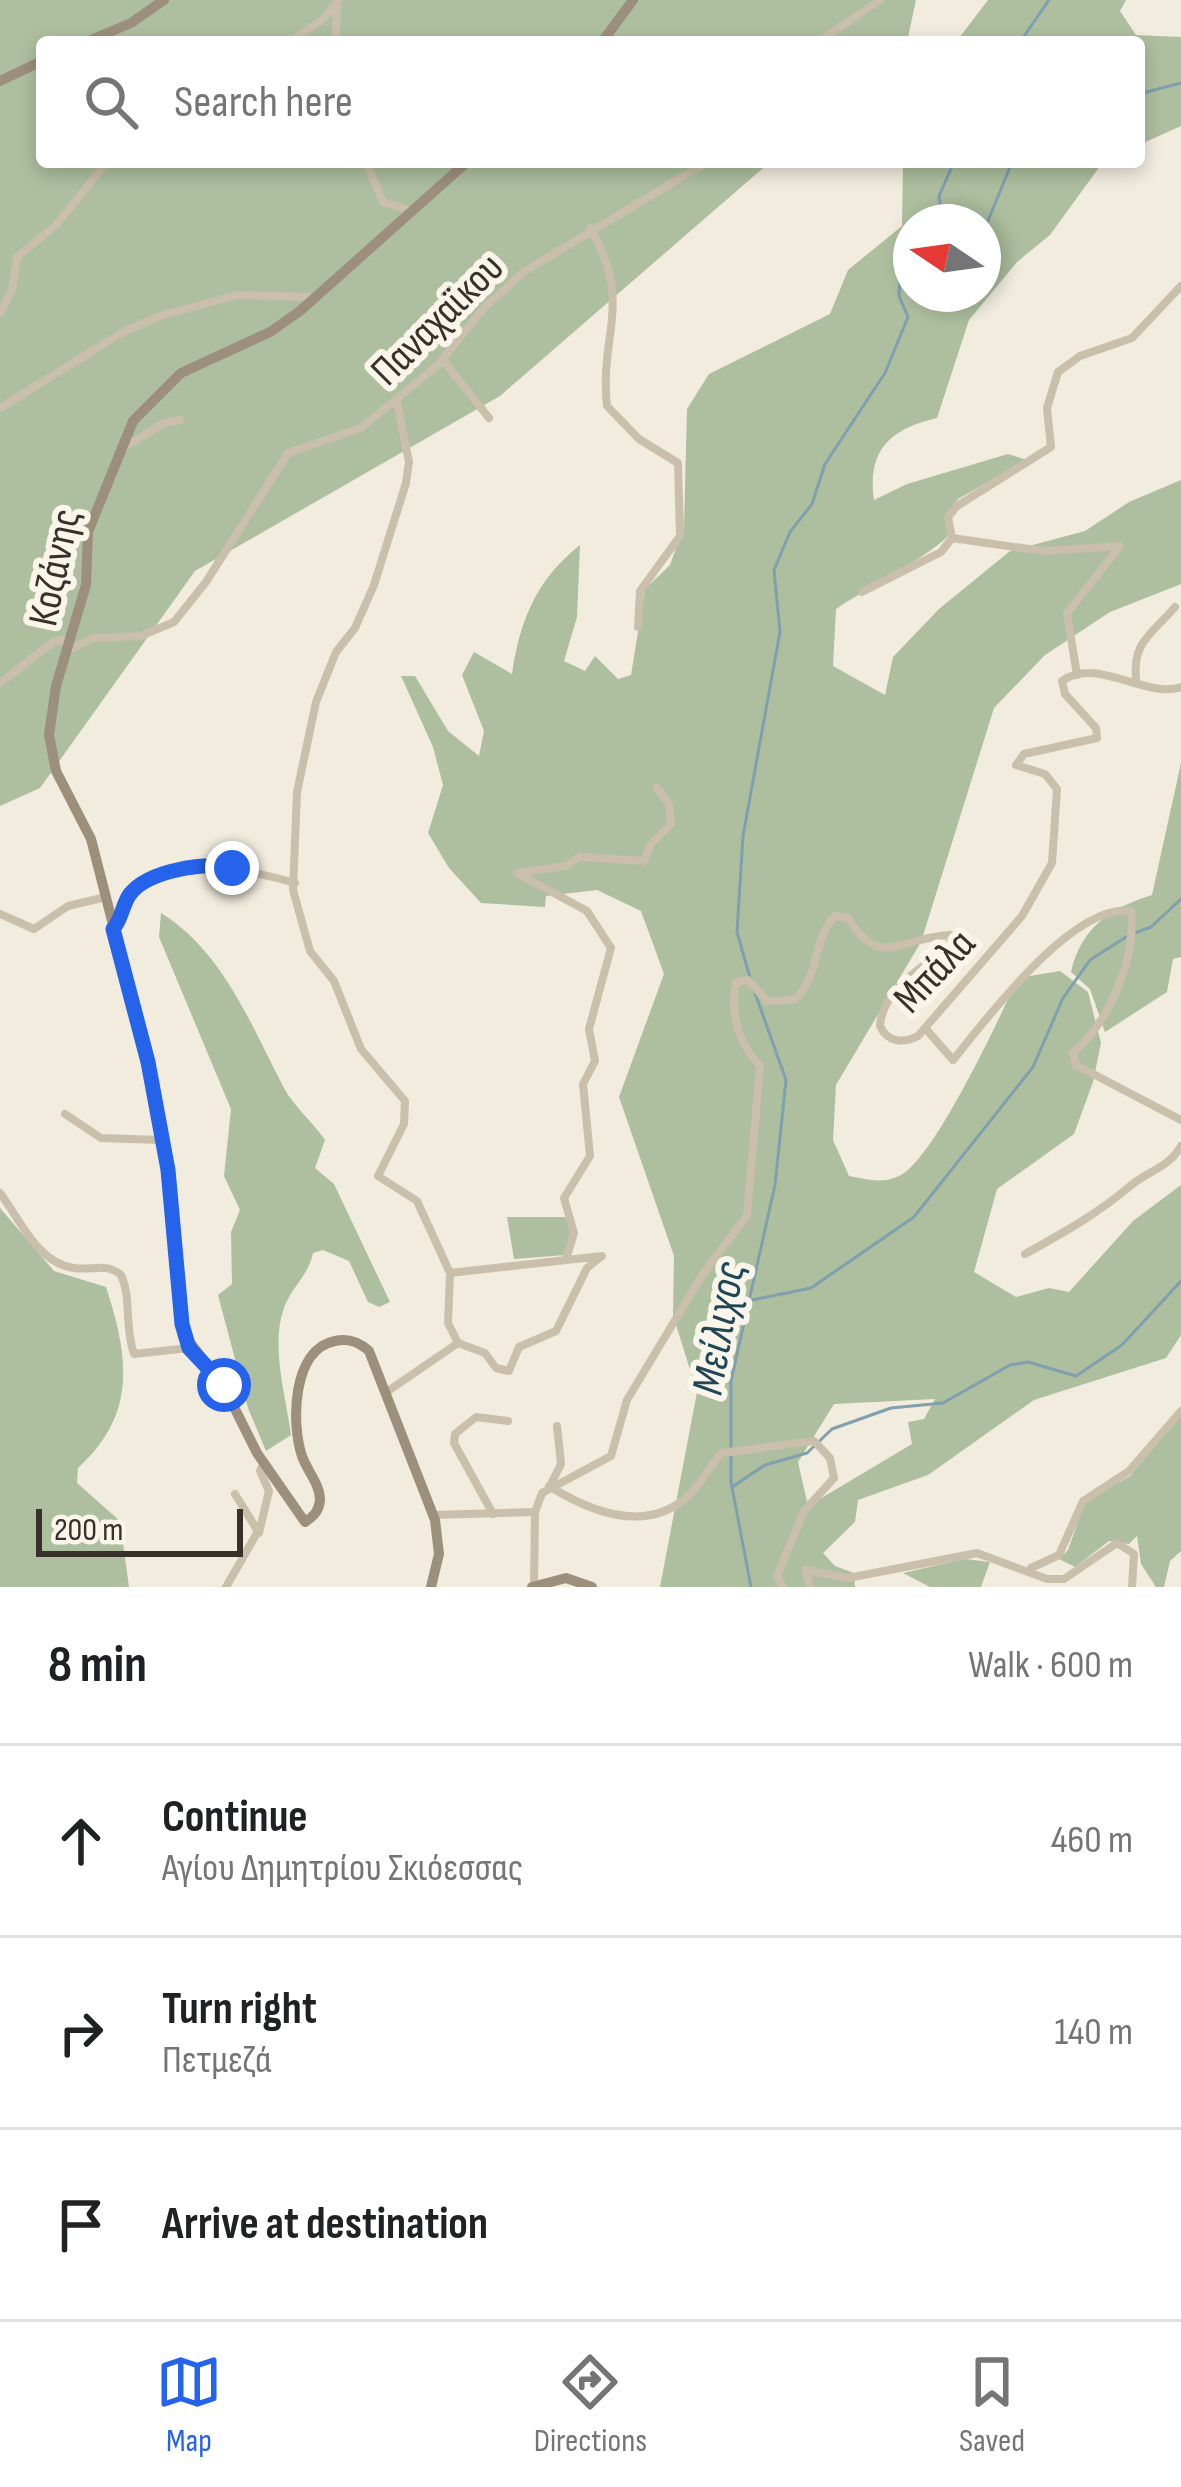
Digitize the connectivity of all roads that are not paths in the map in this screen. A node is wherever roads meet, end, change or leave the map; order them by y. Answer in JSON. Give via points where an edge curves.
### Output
{"nodes":[{"id":1,"x":164,"y":0,"type":"edge"},
{"id":2,"x":633,"y":0,"type":"edge"},
{"id":3,"x":880,"y":0,"type":"edge"},
{"id":4,"x":338,"y":2,"type":"edge"},
{"id":5,"x":100,"y":36,"type":"edge"},
{"id":6,"x":296,"y":36,"type":"edge"},
{"id":7,"x":336,"y":36,"type":"edge"},
{"id":8,"x":606,"y":36,"type":"edge"},
{"id":9,"x":828,"y":36,"type":"edge"},
{"id":10,"x":36,"y":64,"type":"edge"},
{"id":11,"x":0,"y":81,"type":"edge"},
{"id":12,"x":102,"y":168,"type":"edge"},
{"id":13,"x":369,"y":168,"type":"edge"},
{"id":14,"x":460,"y":168,"type":"edge"},
{"id":15,"x":695,"y":168,"type":"edge"},
{"id":16,"x":411,"y":212,"type":"junction"},
{"id":17,"x":590,"y":228,"type":"junction"},
{"id":18,"x":1181,"y":286,"type":"edge"},
{"id":19,"x":316,"y":297,"type":"junction"},
{"id":20,"x":0,"y":313,"type":"edge"},
{"id":21,"x":443,"y":360,"type":"junction"},
{"id":22,"x":397,"y":402,"type":"junction"},
{"id":23,"x":0,"y":408,"type":"edge"},
{"id":24,"x":489,"y":418,"type":"dead end"},
{"id":25,"x":180,"y":420,"type":"dead end"},
{"id":26,"x":122,"y":448,"type":"junction"},
{"id":27,"x":952,"y":538,"type":"junction"},
{"id":28,"x":862,"y":592,"type":"dead end"},
{"id":29,"x":1175,"y":607,"type":"dead end"},
{"id":30,"x":638,"y":627,"type":"dead end"},
{"id":31,"x":69,"y":644,"type":"junction"},
{"id":32,"x":1077,"y":675,"type":"junction"},
{"id":33,"x":1136,"y":680,"type":"junction"},
{"id":34,"x":0,"y":682,"type":"edge"},
{"id":35,"x":1181,"y":687,"type":"edge"},
{"id":36,"x":657,"y":788,"type":"dead end"},
{"id":37,"x":295,"y":883,"type":"junction"},
{"id":38,"x":107,"y":897,"type":"junction"},
{"id":39,"x":0,"y":914,"type":"edge"},
{"id":40,"x":113,"y":929,"type":"junction"},
{"id":41,"x":926,"y":1029,"type":"junction"},
{"id":42,"x":65,"y":1114,"type":"dead end"},
{"id":43,"x":1181,"y":1120,"type":"edge"},
{"id":44,"x":161,"y":1140,"type":"junction"},
{"id":45,"x":1181,"y":1146,"type":"edge"},
{"id":46,"x":0,"y":1193,"type":"edge"},
{"id":47,"x":1024,"y":1254,"type":"dead end"},
{"id":48,"x":567,"y":1256,"type":"junction"},
{"id":49,"x":450,"y":1273,"type":"junction"},
{"id":50,"x":458,"y":1343,"type":"junction"},
{"id":51,"x":189,"y":1348,"type":"junction"},
{"id":52,"x":388,"y":1391,"type":"junction"},
{"id":53,"x":1181,"y":1411,"type":"edge"},
{"id":54,"x":508,"y":1421,"type":"dead end"},
{"id":55,"x":557,"y":1426,"type":"dead end"},
{"id":56,"x":264,"y":1463,"type":"junction"},
{"id":57,"x":550,"y":1485,"type":"junction"},
{"id":58,"x":235,"y":1494,"type":"dead end"},
{"id":59,"x":535,"y":1512,"type":"junction"},
{"id":60,"x":493,"y":1514,"type":"junction"},
{"id":61,"x":434,"y":1515,"type":"junction"},
{"id":62,"x":257,"y":1533,"type":"junction"},
{"id":63,"x":1029,"y":1569,"type":"junction"},
{"id":64,"x":1063,"y":1583,"type":"edge"},
{"id":65,"x":533,"y":1586,"type":"edge"},
{"id":66,"x":226,"y":1587,"type":"edge"},
{"id":67,"x":431,"y":1587,"type":"edge"},
{"id":68,"x":592,"y":1587,"type":"edge"},
{"id":69,"x":783,"y":1587,"type":"edge"},
{"id":70,"x":810,"y":1587,"type":"edge"},
{"id":71,"x":1132,"y":1587,"type":"edge"}],
"edges":[{"from":1,"to":5,"type":"street"},
{"from":2,"to":8,"type":"street"},
{"from":3,"to":9,"type":"street"},
{"from":4,"to":6,"type":"street"},
{"from":4,"to":7,"type":"street"},
{"from":10,"to":11,"type":"street"},
{"from":12,"to":20,"type":"street","via":[[56,225],[17,257]]},
{"from":13,"to":16,"type":"street","via":[[383,202]]},
{"from":14,"to":16,"type":"street","name":"Κοζάνης"},
{"from":15,"to":17,"type":"street","name":"Παναχαϊκου"},
{"from":16,"to":19,"type":"street","name":"Κοζάνης"},
{"from":17,"to":21,"type":"street","name":"Παναχαϊκου","via":[[502,289]]},
{"from":17,"to":30,"type":"street","via":[[608,261],[616,304],[608,406],[638,439],[678,464],[680,536],[640,591]]},
{"from":18,"to":27,"type":"street","via":[[1132,338],[1058,372],[1047,408],[1052,447],[957,506],[948,517]]},
{"from":19,"to":23,"type":"street","via":[[238,295],[160,316]]},
{"from":19,"to":26,"type":"street","name":"Κοζάνης","via":[[270,332],[181,373],[138,414]]},
{"from":21,"to":22,"type":"street","name":"Παναχαϊκου"},
{"from":21,"to":24,"type":"street"},
{"from":22,"to":31,"type":"street","name":"Παναχαϊκου","via":[[358,429],[283,457],[175,622],[141,636]]},
{"from":22,"to":37,"type":"street","via":[[406,483],[374,585],[316,702],[297,792]]},
{"from":25,"to":26,"type":"street"},
{"from":26,"to":31,"type":"street","name":"Κοζάνης","via":[[88,532],[86,585]]},
{"from":27,"to":28,"type":"street","via":[[941,552]]},
{"from":27,"to":32,"type":"street","via":[[1043,550],[1120,546],[1067,613]]},
{"from":29,"to":33,"type":"street","via":[[1138,642]]},
{"from":31,"to":34,"type":"street","name":"Παναχαϊκου","via":[[53,642]]},
{"from":31,"to":38,"type":"street","name":"Κοζάνης","via":[[49,745],[90,834]]},
{"from":32,"to":33,"type":"street"},
{"from":32,"to":41,"type":"street","name":"Μπάλα","via":[[1061,686],[1097,738],[1024,754],[1016,765],[1045,774],[1057,789],[1052,863],[1022,916]]},
{"from":33,"to":35,"type":"street","via":[[1151,690]]},
{"from":36,"to":48,"type":"street","via":[[671,824],[644,861],[579,857],[517,872],[587,911],[611,948],[589,1029],[596,1052],[583,1090],[590,1156],[564,1198],[574,1233]]},
{"from":37,"to":40,"type":"street","via":[[227,866],[189,868],[136,889]]},
{"from":37,"to":49,"type":"street","via":[[312,954],[334,981],[365,1057],[405,1101],[406,1119],[378,1176],[417,1201]]},
{"from":38,"to":39,"type":"street","via":[[68,906],[34,929]]},
{"from":38,"to":40,"type":"street","name":"Κοζάνης"},
{"from":40,"to":44,"type":"street","name":"Κοζάνης"},
{"from":41,"to":43,"type":"street","via":[[953,1060],[1003,998],[1088,919],[1110,908],[1131,911],[1133,934],[1112,1002],[1073,1053],[1076,1065]]},
{"from":41,"to":57,"type":"street","name":"Μπάλα","via":[[894,1040],[880,1018],[890,995],[949,946],[951,935],[874,947],[848,918],[835,916],[802,993],[785,1004],[759,995],[748,980],[736,982],[742,1046],[760,1066],[747,1215],[700,1276],[627,1400],[611,1456]]},
{"from":42,"to":44,"type":"street","via":[[101,1138]]},
{"from":44,"to":51,"type":"street","name":"Κοζάνης"},
{"from":45,"to":47,"type":"street","via":[[1116,1203]]},
{"from":46,"to":51,"type":"street","via":[[30,1241],[52,1258],[119,1273],[134,1354]]},
{"from":48,"to":49,"type":"street"},
{"from":48,"to":50,"type":"street","via":[[603,1258],[587,1268],[556,1331],[520,1347],[509,1372]]},
{"from":49,"to":50,"type":"street","via":[[448,1323]]},
{"from":50,"to":52,"type":"street"},
{"from":51,"to":56,"type":"street","via":[[224,1385]]},
{"from":52,"to":56,"type":"street","via":[[362,1344],[318,1347],[297,1406],[300,1452],[319,1492],[311,1519],[297,1518]]},
{"from":52,"to":61,"type":"street"},
{"from":53,"to":63,"type":"street","via":[[1129,1472],[1083,1501],[1059,1555]]},
{"from":54,"to":60,"type":"street","via":[[476,1417],[455,1434]]},
{"from":55,"to":57,"type":"street","via":[[561,1464]]},
{"from":56,"to":62,"type":"street","via":[[269,1494]]},
{"from":57,"to":59,"type":"street"},
{"from":57,"to":69,"type":"street","via":[[577,1503],[644,1518],[691,1493],[731,1451],[817,1443],[834,1478],[804,1511],[777,1576]]},
{"from":58,"to":62,"type":"street"},
{"from":59,"to":60,"type":"street"},
{"from":59,"to":65,"type":"street"},
{"from":60,"to":61,"type":"street"},
{"from":61,"to":67,"type":"street","via":[[439,1548]]},
{"from":62,"to":66,"type":"street"},
{"from":63,"to":64,"type":"street"},
{"from":63,"to":70,"type":"street","via":[[954,1554],[848,1577],[806,1570]]},
{"from":64,"to":71,"type":"street","via":[[1118,1543],[1134,1554]]},
{"from":65,"to":68,"type":"street","via":[[566,1578]]}]}
